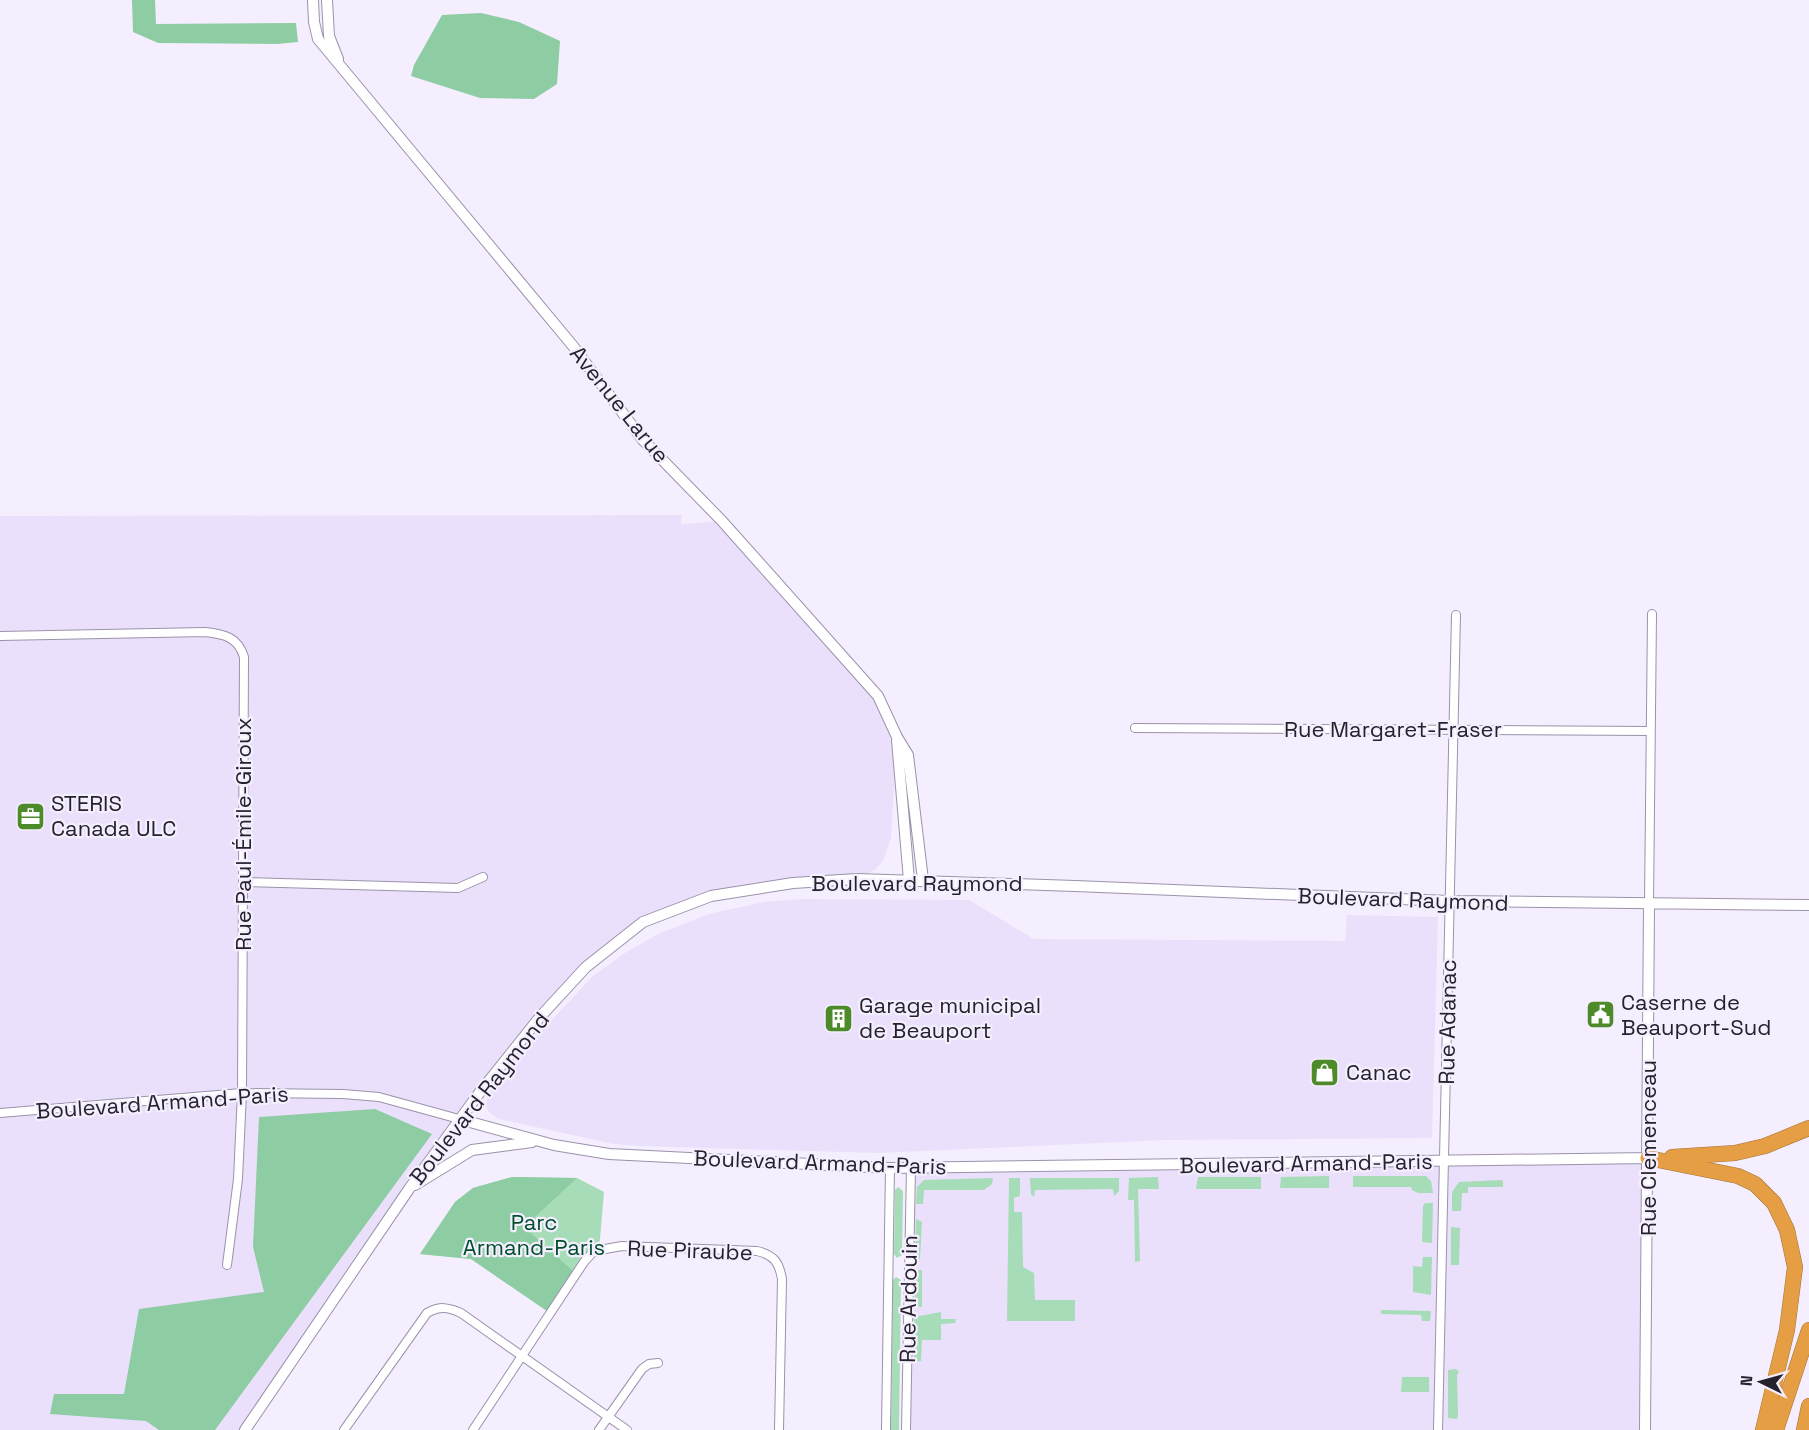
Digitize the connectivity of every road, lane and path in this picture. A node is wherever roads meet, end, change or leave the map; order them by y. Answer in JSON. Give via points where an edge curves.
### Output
{"nodes":[{"id":1,"x":313,"y":0,"type":"edge"},
{"id":2,"x":327,"y":0,"type":"edge"},
{"id":3,"x":343,"y":70,"type":"junction"},
{"id":4,"x":1652,"y":614,"type":"dead end"},
{"id":5,"x":1456,"y":615,"type":"dead end"},
{"id":6,"x":0,"y":636,"type":"edge"},
{"id":7,"x":1135,"y":728,"type":"dead end"},
{"id":8,"x":1454,"y":730,"type":"junction"},
{"id":9,"x":1650,"y":731,"type":"junction"},
{"id":10,"x":897,"y":737,"type":"junction"},
{"id":11,"x":483,"y":877,"type":"dead end"},
{"id":12,"x":909,"y":880,"type":"junction"},
{"id":13,"x":923,"y":880,"type":"junction"},
{"id":14,"x":243,"y":882,"type":"junction"},
{"id":15,"x":1449,"y":902,"type":"junction"},
{"id":16,"x":1649,"y":905,"type":"junction"},
{"id":17,"x":1809,"y":905,"type":"edge"},
{"id":18,"x":242,"y":1093,"type":"junction"},
{"id":19,"x":0,"y":1113,"type":"edge"},
{"id":20,"x":459,"y":1119,"type":"junction"},
{"id":21,"x":1809,"y":1128,"type":"edge"},
{"id":22,"x":539,"y":1141,"type":"junction"},
{"id":23,"x":1648,"y":1158,"type":"junction"},
{"id":24,"x":1444,"y":1162,"type":"junction"},
{"id":25,"x":910,"y":1167,"type":"junction"},
{"id":26,"x":890,"y":1168,"type":"junction"},
{"id":27,"x":409,"y":1189,"type":"junction"},
{"id":28,"x":227,"y":1265,"type":"dead end"},
{"id":29,"x":1809,"y":1330,"type":"edge"},
{"id":30,"x":522,"y":1356,"type":"junction"},
{"id":31,"x":658,"y":1363,"type":"dead end"},
{"id":32,"x":1809,"y":1406,"type":"edge"},
{"id":33,"x":608,"y":1417,"type":"junction"},
{"id":34,"x":246,"y":1430,"type":"edge"},
{"id":35,"x":344,"y":1430,"type":"edge"},
{"id":36,"x":472,"y":1430,"type":"edge"},
{"id":37,"x":599,"y":1430,"type":"edge"},
{"id":38,"x":627,"y":1430,"type":"edge"},
{"id":39,"x":779,"y":1430,"type":"edge"},
{"id":40,"x":886,"y":1430,"type":"edge"},
{"id":41,"x":906,"y":1430,"type":"edge"},
{"id":42,"x":1437,"y":1430,"type":"edge"},
{"id":43,"x":1645,"y":1430,"type":"edge"},
{"id":44,"x":1763,"y":1430,"type":"edge"},
{"id":45,"x":1776,"y":1430,"type":"edge"},
{"id":46,"x":1804,"y":1430,"type":"edge"}],
"edges":[{"from":1,"to":3,"type":"street","name":"Avenue Larue","via":[[318,39]]},
{"from":2,"to":3,"type":"street","name":"Avenue Larue","via":[[329,36]]},
{"from":3,"to":10,"type":"street","name":"Avenue Larue","via":[[573,346],[642,439],[722,521],[878,696]]},
{"from":4,"to":9,"type":"street","name":"Rue Clemenceau"},
{"from":5,"to":8,"type":"street","name":"Rue Adanac"},
{"from":6,"to":14,"type":"street","name":"Rue Paul-Émile-Giroux","via":[[205,632],[220,634],[241,647]]},
{"from":7,"to":8,"type":"street","name":"Rue Margaret-Fraser"},
{"from":8,"to":9,"type":"street","name":"Rue Margaret-Fraser"},
{"from":8,"to":15,"type":"street","name":"Rue Adanac"},
{"from":9,"to":16,"type":"street","name":"Rue Clemenceau"},
{"from":10,"to":12,"type":"street","name":"Avenue Larue"},
{"from":10,"to":13,"type":"street","name":"Avenue Larue","via":[[908,754]]},
{"from":11,"to":14,"type":"street","via":[[458,888]]},
{"from":12,"to":13,"type":"street","name":"Boulevard Raymond"},
{"from":12,"to":20,"type":"street","name":"Boulevard Raymond","via":[[793,883],[711,896],[643,922],[586,967],[540,1017]]},
{"from":13,"to":15,"type":"street","name":"Boulevard Raymond"},
{"from":14,"to":18,"type":"street","name":"Rue Paul-Émile-Giroux"},
{"from":15,"to":16,"type":"street","name":"Boulevard Raymond"},
{"from":15,"to":24,"type":"street","name":"Rue Adanac"},
{"from":16,"to":17,"type":"street","name":"Boulevard Raymond"},
{"from":16,"to":23,"type":"street","name":"Rue Clemenceau"},
{"from":18,"to":19,"type":"street","name":"Boulevard Armand-Paris"},
{"from":18,"to":20,"type":"street","name":"Boulevard Armand-Paris","via":[[380,1097]]},
{"from":18,"to":28,"type":"street","name":"Rue Paul-Émile-Giroux","via":[[238,1179]]},
{"from":20,"to":22,"type":"street","name":"Boulevard Armand-Paris"},
{"from":20,"to":27,"type":"street","name":"Boulevard Raymond"},
{"from":21,"to":23,"type":"highway","via":[[1735,1154]]},
{"from":22,"to":26,"type":"street","name":"Boulevard Armand-Paris","via":[[635,1156]]},
{"from":22,"to":27,"type":"street","via":[[472,1150]]},
{"from":23,"to":24,"type":"street","name":"Boulevard Armand-Paris"},
{"from":23,"to":43,"type":"street","name":"Rue Clemenceau"},
{"from":23,"to":44,"type":"highway","via":[[1738,1176],[1755,1184],[1774,1203],[1786,1230],[1794,1278],[1787,1330]]},
{"from":24,"to":25,"type":"street","name":"Boulevard Armand-Paris"},
{"from":24,"to":42,"type":"street","name":"Rue Adanac"},
{"from":25,"to":26,"type":"street","name":"Boulevard Armand-Paris"},
{"from":25,"to":41,"type":"street","name":"Rue Ardouin"},
{"from":26,"to":40,"type":"street","name":"Rue Ardouin"},
{"from":27,"to":34,"type":"street","name":"Boulevard Raymond"},
{"from":29,"to":45,"type":"highway"},
{"from":30,"to":33,"type":"street"},
{"from":30,"to":35,"type":"street","via":[[461,1313],[436,1308],[427,1312]]},
{"from":30,"to":36,"type":"street","name":"Rue Piraube"},
{"from":30,"to":39,"type":"street","name":"Rue Piraube","via":[[594,1251],[622,1246],[766,1253],[774,1257],[782,1278]]},
{"from":31,"to":33,"type":"street","via":[[642,1369]]},
{"from":32,"to":46,"type":"highway"},
{"from":33,"to":37,"type":"street"},
{"from":33,"to":38,"type":"street"}]}
